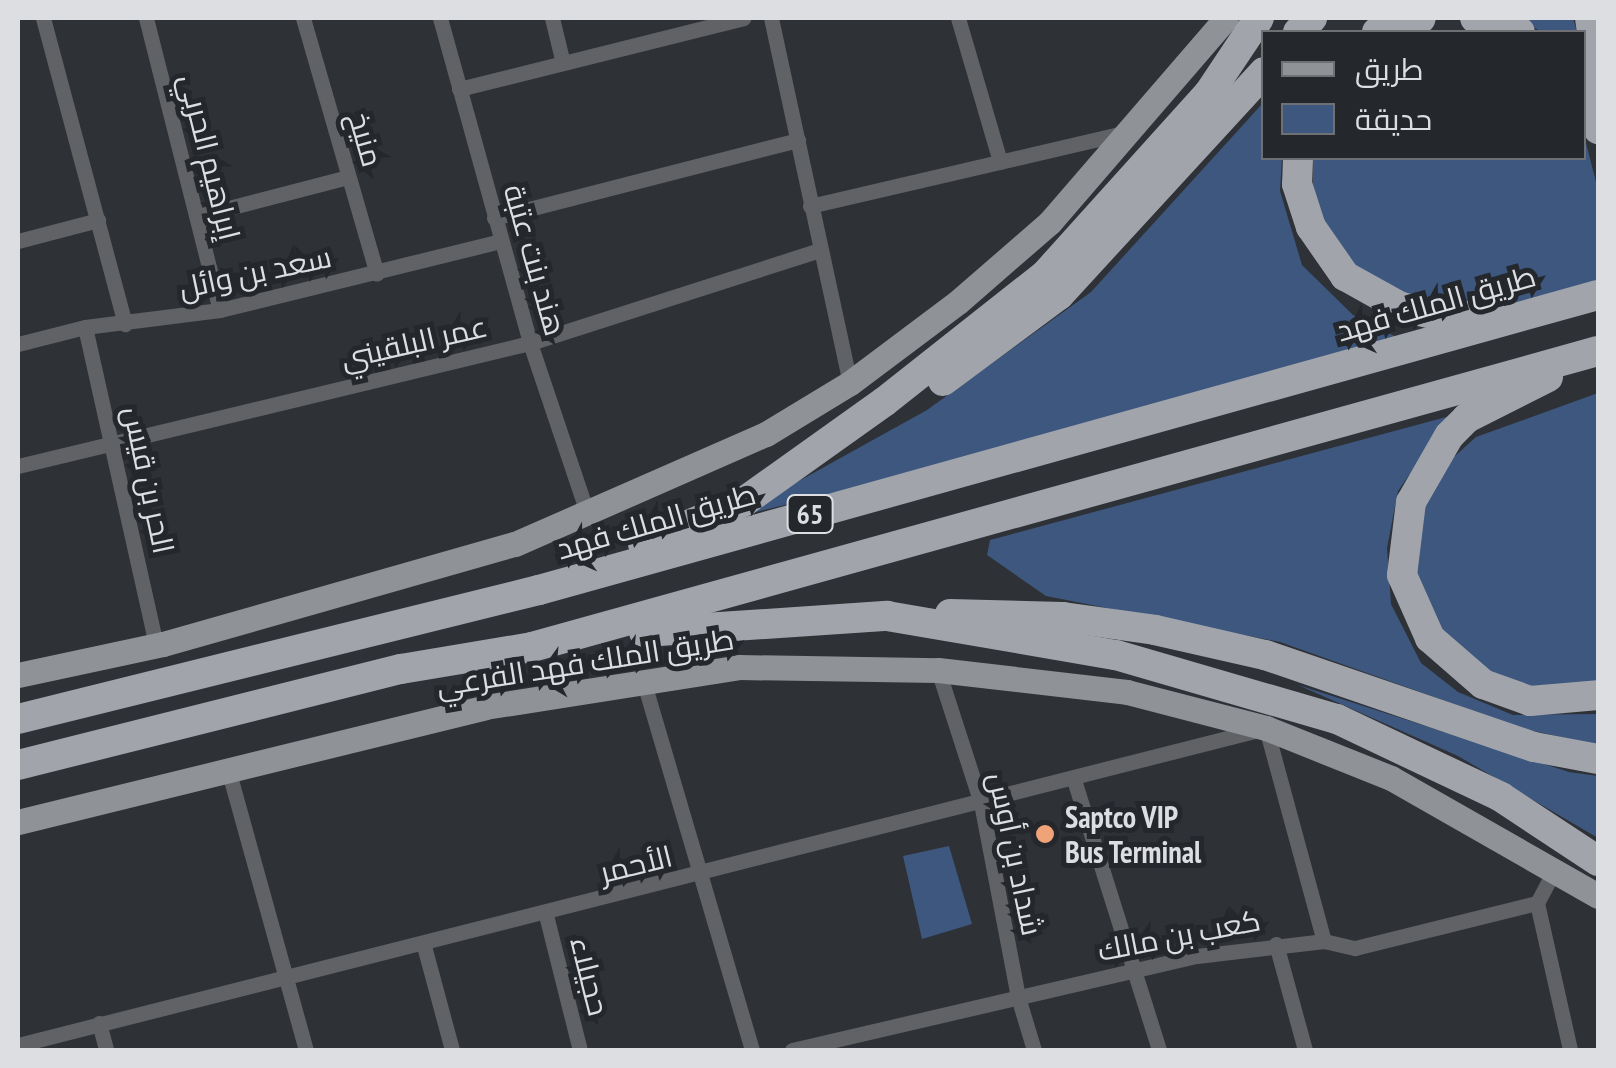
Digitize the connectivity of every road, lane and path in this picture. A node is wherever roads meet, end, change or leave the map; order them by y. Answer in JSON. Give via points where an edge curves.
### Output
{"nodes":[{"id":1,"x":43,"y":18,"type":"edge"},
{"id":2,"x":146,"y":18,"type":"edge"},
{"id":3,"x":303,"y":18,"type":"edge"},
{"id":4,"x":440,"y":18,"type":"edge"},
{"id":5,"x":552,"y":18,"type":"edge"},
{"id":6,"x":742,"y":18,"type":"edge"},
{"id":7,"x":771,"y":18,"type":"edge"},
{"id":8,"x":958,"y":18,"type":"edge"},
{"id":9,"x":1226,"y":18,"type":"edge"},
{"id":10,"x":1259,"y":18,"type":"edge"},
{"id":11,"x":1422,"y":18,"type":"edge"},
{"id":12,"x":1475,"y":18,"type":"edge"},
{"id":13,"x":1590,"y":18,"type":"edge"},
{"id":14,"x":1383,"y":30,"type":"edge"},
{"id":15,"x":1514,"y":30,"type":"edge"},
{"id":16,"x":563,"y":63,"type":"junction"},
{"id":17,"x":1598,"y":73,"type":"edge"},
{"id":18,"x":1261,"y":75,"type":"edge"},
{"id":19,"x":459,"y":90,"type":"junction"},
{"id":20,"x":1586,"y":99,"type":"edge"},
{"id":21,"x":1598,"y":129,"type":"edge"},
{"id":22,"x":1133,"y":130,"type":"junction"},
{"id":23,"x":798,"y":140,"type":"junction"},
{"id":24,"x":1298,"y":160,"type":"edge"},
{"id":25,"x":1000,"y":162,"type":"junction"},
{"id":26,"x":348,"y":178,"type":"junction"},
{"id":27,"x":810,"y":206,"type":"junction"},
{"id":28,"x":198,"y":216,"type":"junction"},
{"id":29,"x":494,"y":218,"type":"junction"},
{"id":30,"x":98,"y":220,"type":"junction"},
{"id":31,"x":18,"y":241,"type":"edge"},
{"id":32,"x":500,"y":241,"type":"junction"},
{"id":33,"x":817,"y":252,"type":"junction"},
{"id":34,"x":377,"y":274,"type":"junction"},
{"id":35,"x":1586,"y":298,"type":"edge"},
{"id":36,"x":220,"y":310,"type":"junction"},
{"id":37,"x":125,"y":324,"type":"junction"},
{"id":38,"x":85,"y":327,"type":"junction"},
{"id":39,"x":530,"y":343,"type":"junction"},
{"id":40,"x":18,"y":344,"type":"edge"},
{"id":41,"x":1593,"y":352,"type":"edge"},
{"id":42,"x":850,"y":383,"type":"junction"},
{"id":43,"x":113,"y":442,"type":"junction"},
{"id":44,"x":18,"y":466,"type":"edge"},
{"id":45,"x":764,"y":488,"type":"junction"},
{"id":46,"x":588,"y":515,"type":"junction"},
{"id":47,"x":538,"y":590,"type":"junction"},
{"id":48,"x":887,"y":616,"type":"junction"},
{"id":49,"x":156,"y":645,"type":"junction"},
{"id":50,"x":532,"y":647,"type":"junction"},
{"id":51,"x":938,"y":670,"type":"junction"},
{"id":52,"x":18,"y":675,"type":"edge"},
{"id":53,"x":644,"y":683,"type":"junction"},
{"id":54,"x":1598,"y":696,"type":"edge"},
{"id":55,"x":18,"y":719,"type":"edge"},
{"id":56,"x":1266,"y":728,"type":"junction"},
{"id":57,"x":1598,"y":759,"type":"edge"},
{"id":58,"x":18,"y":765,"type":"edge"},
{"id":59,"x":228,"y":769,"type":"junction"},
{"id":60,"x":1074,"y":780,"type":"junction"},
{"id":61,"x":981,"y":803,"type":"junction"},
{"id":62,"x":18,"y":822,"type":"edge"},
{"id":63,"x":1598,"y":861,"type":"edge"},
{"id":64,"x":1556,"y":868,"type":"junction"},
{"id":65,"x":701,"y":876,"type":"junction"},
{"id":66,"x":1598,"y":896,"type":"edge"},
{"id":67,"x":1537,"y":903,"type":"junction"},
{"id":68,"x":546,"y":915,"type":"junction"},
{"id":69,"x":1324,"y":941,"type":"junction"},
{"id":70,"x":1276,"y":944,"type":"junction"},
{"id":71,"x":424,"y":946,"type":"junction"},
{"id":72,"x":1131,"y":971,"type":"junction"},
{"id":73,"x":284,"y":975,"type":"junction"},
{"id":74,"x":1018,"y":997,"type":"junction"},
{"id":75,"x":98,"y":1024,"type":"junction"},
{"id":76,"x":865,"y":1032,"type":"junction"},
{"id":77,"x":18,"y":1046,"type":"edge"},
{"id":78,"x":106,"y":1050,"type":"edge"},
{"id":79,"x":306,"y":1050,"type":"edge"},
{"id":80,"x":452,"y":1050,"type":"edge"},
{"id":81,"x":580,"y":1050,"type":"edge"},
{"id":82,"x":752,"y":1050,"type":"edge"},
{"id":83,"x":792,"y":1050,"type":"edge"},
{"id":84,"x":870,"y":1050,"type":"edge"},
{"id":85,"x":1034,"y":1050,"type":"edge"},
{"id":86,"x":1158,"y":1050,"type":"edge"},
{"id":87,"x":1305,"y":1050,"type":"edge"},
{"id":88,"x":1570,"y":1050,"type":"edge"}],
"edges":[{"from":1,"to":30,"type":"street"},
{"from":2,"to":28,"type":"street","name":"إبراهيم الحربي"},
{"from":3,"to":26,"type":"street","name":"منيخ"},
{"from":4,"to":19,"type":"street","name":"هند بنت عتبة"},
{"from":5,"to":16,"type":"street"},
{"from":6,"to":16,"type":"street"},
{"from":7,"to":23,"type":"street"},
{"from":8,"to":25,"type":"street"},
{"from":9,"to":22,"type":"main road"},
{"from":10,"to":45,"type":"highway","via":[[1209,94],[1045,275]]},
{"from":11,"to":14,"type":"highway"},
{"from":12,"to":15,"type":"highway"},
{"from":13,"to":17,"type":"highway"},
{"from":16,"to":19,"type":"street"},
{"from":18,"to":45,"type":"highway","via":[[1059,295],[932,389]]},
{"from":19,"to":29,"type":"street","name":"هند بنت عتبة"},
{"from":20,"to":21,"type":"highway"},
{"from":22,"to":25,"type":"street"},
{"from":22,"to":42,"type":"main road","via":[[1050,222]]},
{"from":23,"to":27,"type":"street"},
{"from":23,"to":29,"type":"street"},
{"from":24,"to":35,"type":"highway","via":[[1297,184],[1326,256],[1345,276],[1387,300],[1460,318]]},
{"from":25,"to":27,"type":"street"},
{"from":26,"to":28,"type":"street"},
{"from":26,"to":34,"type":"street","name":"منيخ"},
{"from":27,"to":33,"type":"street"},
{"from":28,"to":36,"type":"street","name":"إبراهيم الحربي"},
{"from":29,"to":32,"type":"street","name":"هند بنت عتبة"},
{"from":30,"to":31,"type":"street"},
{"from":30,"to":37,"type":"street"},
{"from":32,"to":34,"type":"street","name":"سعد بن وائل"},
{"from":32,"to":39,"type":"street","name":"هند بنت عتبة"},
{"from":33,"to":39,"type":"street","name":"عمر البلقيني"},
{"from":33,"to":42,"type":"street"},
{"from":34,"to":36,"type":"street","name":"سعد بن وائل"},
{"from":35,"to":47,"type":"highway","name":"طريق الملك فهد","number":"65"},
{"from":36,"to":37,"type":"street","name":"سعد بن وائل"},
{"from":37,"to":38,"type":"street","name":"سعد بن وائل"},
{"from":38,"to":40,"type":"street","name":"سعد بن وائل"},
{"from":38,"to":43,"type":"street","name":"الحر بن قيس"},
{"from":39,"to":43,"type":"street","name":"عمر البلقيني"},
{"from":39,"to":46,"type":"street","name":"هند بنت عتبة"},
{"from":41,"to":50,"type":"highway","number":"65"},
{"from":41,"to":54,"type":"highway","via":[[1467,418],[1449,436],[1412,502],[1402,575],[1430,638],[1483,684],[1530,701]]},
{"from":42,"to":46,"type":"main road","via":[[766,434]]},
{"from":43,"to":44,"type":"street","name":"عمر البلقيني"},
{"from":43,"to":49,"type":"street","name":"الحر بن قيس"},
{"from":45,"to":47,"type":"highway"},
{"from":46,"to":49,"type":"main road","via":[[515,544]]},
{"from":47,"to":55,"type":"highway","name":"طريق الملك فهد","number":"65"},
{"from":48,"to":50,"type":"highway","via":[[677,628]]},
{"from":48,"to":57,"type":"highway","via":[[995,612],[1154,630],[1264,655],[1534,747]]},
{"from":48,"to":63,"type":"highway","via":[[1116,655],[1337,719],[1501,797]]},
{"from":49,"to":52,"type":"main road"},
{"from":50,"to":58,"type":"highway","number":"65","via":[[402,669]]},
{"from":51,"to":53,"type":"main road","name":"طريق الملك فهد الفرعي","via":[[739,668]]},
{"from":51,"to":56,"type":"main road","name":"طريق الملك فهد الفرعي","via":[[1126,692]]},
{"from":51,"to":61,"type":"street","name":"شداد بن أوس"},
{"from":53,"to":59,"type":"main road","name":"طريق الملك فهد الفرعي","via":[[485,708]]},
{"from":53,"to":65,"type":"street"},
{"from":56,"to":60,"type":"street","name":"الأحمر"},
{"from":56,"to":64,"type":"main road","name":"طريق الملك فهد الفرعي","via":[[1391,778]]},
{"from":56,"to":69,"type":"street"},
{"from":59,"to":62,"type":"main road","name":"طريق الملك فهد الفرعي"},
{"from":59,"to":73,"type":"street"},
{"from":60,"to":61,"type":"street","name":"الأحمر"},
{"from":60,"to":72,"type":"street"},
{"from":61,"to":65,"type":"street","name":"الأحمر"},
{"from":61,"to":74,"type":"street","name":"شداد بن أوس"},
{"from":64,"to":66,"type":"main road","name":"طريق الملك فهد الفرعي"},
{"from":64,"to":67,"type":"street"},
{"from":65,"to":68,"type":"street","name":"الأحمر"},
{"from":65,"to":82,"type":"street"},
{"from":67,"to":69,"type":"street","name":"كعب بن مالك","via":[[1355,948]]},
{"from":67,"to":88,"type":"street"},
{"from":68,"to":71,"type":"street","name":"الأحمر"},
{"from":68,"to":81,"type":"street","name":"حجيلاء"},
{"from":69,"to":70,"type":"street","name":"كعب بن مالك"},
{"from":70,"to":72,"type":"street","name":"كعب بن مالك"},
{"from":70,"to":87,"type":"street"},
{"from":71,"to":73,"type":"street","name":"الأحمر"},
{"from":71,"to":80,"type":"street"},
{"from":72,"to":74,"type":"street","name":"كعب بن مالك"},
{"from":72,"to":86,"type":"street"},
{"from":73,"to":75,"type":"street","name":"الأحمر"},
{"from":73,"to":79,"type":"street"},
{"from":74,"to":76,"type":"street","name":"كعب بن مالك"},
{"from":74,"to":85,"type":"street","name":"شداد بن أوس"},
{"from":75,"to":77,"type":"street","name":"الأحمر"},
{"from":75,"to":78,"type":"street"},
{"from":76,"to":83,"type":"street","name":"كعب بن مالك"},
{"from":76,"to":84,"type":"street"}]}
